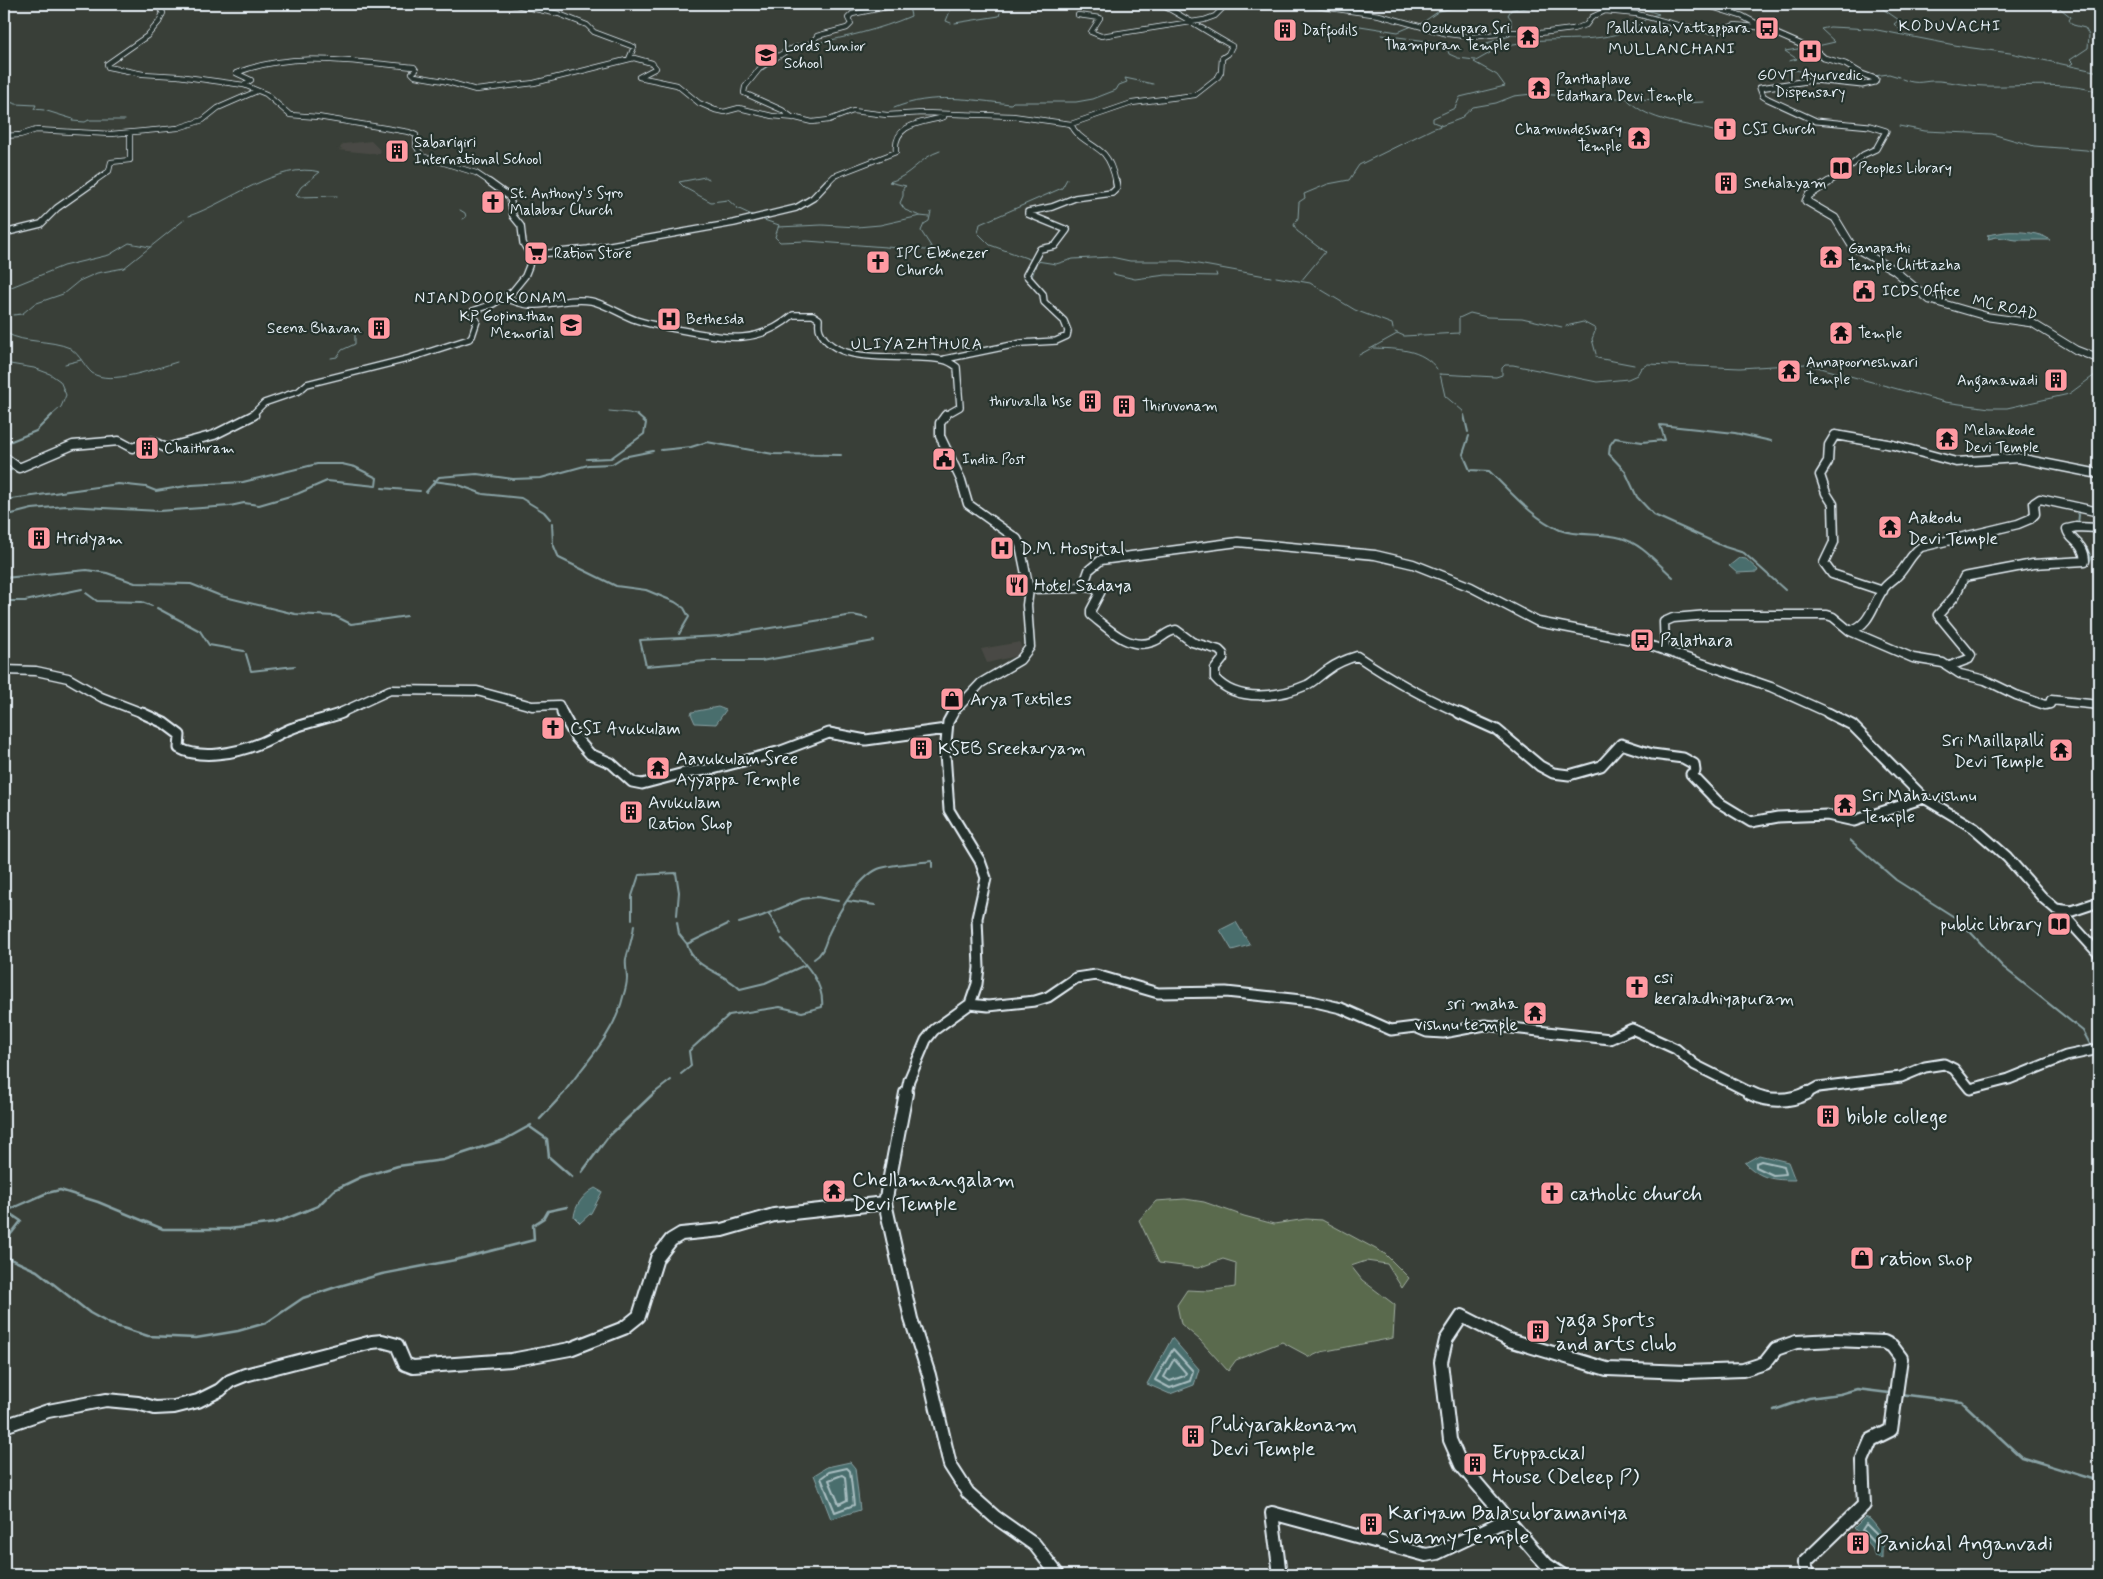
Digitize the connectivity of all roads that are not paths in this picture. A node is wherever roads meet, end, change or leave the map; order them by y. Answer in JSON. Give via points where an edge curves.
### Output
{"nodes":[{"id":1,"x":157,"y":4,"type":"edge"},
{"id":2,"x":511,"y":4,"type":"edge"},
{"id":3,"x":953,"y":4,"type":"edge"},
{"id":4,"x":1160,"y":4,"type":"edge"},
{"id":5,"x":1216,"y":4,"type":"edge"},
{"id":6,"x":1302,"y":4,"type":"edge"},
{"id":7,"x":1704,"y":4,"type":"edge"},
{"id":8,"x":546,"y":13,"type":"joint"},
{"id":9,"x":1078,"y":15,"type":"dead end"},
{"id":10,"x":1194,"y":21,"type":"junction"},
{"id":11,"x":1765,"y":28,"type":"junction"},
{"id":12,"x":629,"y":59,"type":"junction"},
{"id":13,"x":244,"y":85,"type":"junction"},
{"id":14,"x":257,"y":91,"type":"junction"},
{"id":15,"x":951,"y":114,"type":"junction"},
{"id":16,"x":793,"y":118,"type":"junction"},
{"id":17,"x":1071,"y":124,"type":"junction"},
{"id":18,"x":130,"y":133,"type":"junction"},
{"id":19,"x":4,"y":136,"type":"edge"},
{"id":20,"x":4,"y":233,"type":"edge"},
{"id":21,"x":530,"y":254,"type":"junction"},
{"id":22,"x":504,"y":298,"type":"junction"},
{"id":23,"x":945,"y":359,"type":"junction"},
{"id":24,"x":2099,"y":359,"type":"edge"},
{"id":25,"x":940,"y":436,"type":"joint"},
{"id":26,"x":4,"y":457,"type":"edge"},
{"id":27,"x":2099,"y":474,"type":"edge"},
{"id":28,"x":2099,"y":512,"type":"edge"},
{"id":29,"x":2099,"y":528,"type":"edge"},
{"id":30,"x":1082,"y":586,"type":"junction"},
{"id":31,"x":1029,"y":589,"type":"junction"},
{"id":32,"x":1883,"y":591,"type":"junction"},
{"id":33,"x":1850,"y":630,"type":"junction"},
{"id":34,"x":1665,"y":651,"type":"junction"},
{"id":35,"x":1950,"y":666,"type":"junction"},
{"id":36,"x":4,"y":670,"type":"edge"},
{"id":37,"x":2099,"y":705,"type":"edge"},
{"id":38,"x":946,"y":728,"type":"junction"},
{"id":39,"x":1924,"y":798,"type":"junction"},
{"id":40,"x":2099,"y":902,"type":"edge"},
{"id":41,"x":2059,"y":910,"type":"junction"},
{"id":42,"x":2099,"y":954,"type":"edge"},
{"id":43,"x":970,"y":1004,"type":"junction"},
{"id":44,"x":2099,"y":1050,"type":"edge"},
{"id":45,"x":1738,"y":1087,"type":"joint"},
{"id":46,"x":885,"y":1202,"type":"junction"},
{"id":47,"x":4,"y":1426,"type":"edge"},
{"id":48,"x":1508,"y":1519,"type":"junction"},
{"id":49,"x":1058,"y":1575,"type":"edge"},
{"id":50,"x":1280,"y":1575,"type":"edge"},
{"id":51,"x":1562,"y":1575,"type":"edge"},
{"id":52,"x":1809,"y":1575,"type":"edge"}],
"edges":[{"from":1,"to":13,"type":"street","via":[[163,13],[156,27],[146,38],[113,58],[108,67]]},
{"from":2,"to":8,"type":"street"},
{"from":3,"to":16,"type":"street","via":[[889,6],[852,14],[847,28],[817,36],[812,43],[788,50],[761,67],[744,93],[787,112]]},
{"from":4,"to":10,"type":"street"},
{"from":5,"to":10,"type":"street","via":[[1222,9],[1215,16]]},
{"from":6,"to":11,"type":"street","via":[[1379,15],[1460,36],[1478,37],[1573,29],[1586,25],[1592,17],[1605,11],[1637,14],[1709,31],[1720,31],[1733,25]]},
{"from":7,"to":11,"type":"main road","name":"MC ROAD","via":[[1742,16]]},
{"from":8,"to":12,"type":"main road","via":[[559,14],[634,47]]},
{"from":9,"to":10,"type":"street","via":[[1100,18],[1091,32],[1101,36]]},
{"from":10,"to":17,"type":"street","via":[[1231,44],[1228,54],[1222,58],[1218,77],[1194,95],[1132,103]]},
{"from":11,"to":24,"type":"main road","name":"MC ROAD","via":[[1876,81],[1862,85],[1814,80],[1760,88],[1763,96],[1812,120],[1870,126],[1886,133],[1876,149],[1809,195],[1807,203],[1835,218],[1852,246],[1894,270],[1930,300],[1989,317],[2032,324],[2076,350]]},
{"from":12,"to":13,"type":"street","via":[[534,83],[476,90],[415,76],[412,73],[416,70],[414,67],[300,58],[256,65],[236,73],[251,80]]},
{"from":12,"to":16,"type":"street","via":[[643,59],[655,66],[653,71],[639,77],[677,85],[699,103],[715,110],[724,112],[739,108]]},
{"from":13,"to":14,"type":"street"},
{"from":14,"to":18,"type":"street","via":[[218,108],[193,124]]},
{"from":14,"to":21,"type":"street","via":[[266,94],[290,115],[414,133],[422,156],[476,173],[508,195],[514,216],[521,226],[523,243]]},
{"from":15,"to":16,"type":"street","via":[[887,115],[853,111],[823,121]]},
{"from":15,"to":17,"type":"street","via":[[1013,116]]},
{"from":15,"to":21,"type":"street","via":[[904,129],[895,141],[896,152],[834,176],[811,199],[796,208],[588,249]]},
{"from":17,"to":23,"type":"street","via":[[1080,137],[1109,161],[1117,188],[1112,193],[1075,198],[1028,212],[1067,230],[1055,246],[1040,249],[1026,275],[1043,294],[1044,302],[1064,319],[1068,336],[1047,343],[1022,343]]},
{"from":18,"to":19,"type":"street","via":[[36,130]]},
{"from":18,"to":20,"type":"street","via":[[130,160],[111,162],[109,171],[57,208],[41,224]]},
{"from":21,"to":22,"type":"street","via":[[526,274]]},
{"from":22,"to":23,"type":"street","via":[[529,305],[584,300],[651,324],[742,338],[768,332],[793,315],[813,315],[819,319],[818,329],[823,337],[851,352],[897,358]]},
{"from":22,"to":26,"type":"street","via":[[473,311],[478,321],[469,339],[407,359],[307,384],[299,391],[264,403],[254,415],[207,438],[166,448],[152,441],[132,448],[119,441],[76,444],[19,468]]},
{"from":23,"to":25,"type":"street","via":[[957,366],[961,403],[943,418]]},
{"from":25,"to":31,"type":"main road","via":[[961,480],[968,504],[1017,539]]},
{"from":27,"to":32,"type":"street","via":[[2018,458],[1956,462],[1874,441],[1835,435],[1829,447],[1830,459],[1820,475],[1833,504],[1834,542],[1824,563],[1832,574]]},
{"from":28,"to":32,"type":"street","via":[[2037,500],[2033,504],[2033,517],[2012,527],[1918,548]]},
{"from":29,"to":35,"type":"street","via":[[2066,529],[2080,542],[2085,561],[2033,564],[1964,577],[1955,596],[1938,615],[1971,655],[1969,659]]},
{"from":30,"to":31,"type":"street"},
{"from":30,"to":34,"type":"street","via":[[1097,562],[1120,556],[1238,542],[1284,545],[1394,558],[1472,587],[1538,622],[1608,634]]},
{"from":30,"to":39,"type":"street","via":[[1100,593],[1091,610],[1092,615],[1127,642],[1155,641],[1165,632],[1176,630],[1192,642],[1219,650],[1223,659],[1214,673],[1228,689],[1254,697],[1293,688],[1311,682],[1335,665],[1357,656],[1422,696],[1497,730],[1553,773],[1568,775],[1602,766],[1621,744],[1652,754],[1683,758],[1694,764],[1695,771],[1691,774],[1709,794],[1751,822],[1778,817],[1819,816],[1854,821]]},
{"from":31,"to":38,"type":"main road","via":[[1028,650],[1012,665],[981,682],[954,711]]},
{"from":32,"to":33,"type":"street","via":[[1860,628]]},
{"from":33,"to":34,"type":"street","via":[[1830,615],[1683,617],[1664,622]]},
{"from":33,"to":35,"type":"street","via":[[1913,658]]},
{"from":34,"to":39,"type":"street","via":[[1771,687],[1844,720]]},
{"from":35,"to":37,"type":"street","via":[[1960,674],[1985,680],[2045,705],[2051,700]]},
{"from":36,"to":38,"type":"street","via":[[38,670],[69,678],[100,697],[172,728],[180,735],[180,750],[201,754],[259,744],[285,731],[352,709],[380,692],[390,690],[477,691],[532,706],[559,705],[576,737],[592,755],[612,763],[635,784],[781,751],[829,733],[866,740]]},
{"from":38,"to":43,"type":"main road","via":[[949,810],[982,864],[986,878],[976,918],[978,976]]},
{"from":39,"to":41,"type":"street","via":[[1974,828]]},
{"from":40,"to":41,"type":"street","via":[[2072,912]]},
{"from":41,"to":42,"type":"street"},
{"from":43,"to":45,"type":"street","via":[[988,1006],[1048,998],[1076,978],[1090,975],[1158,993],[1226,992],[1321,1003],[1341,1008],[1391,1030],[1415,1027],[1443,1033],[1485,1025],[1610,1039],[1632,1029],[1676,1049],[1695,1065]]},
{"from":43,"to":46,"type":"main road","via":[[934,1030],[926,1040],[909,1080]]},
{"from":44,"to":45,"type":"main road","via":[[2085,1050],[2012,1078],[1970,1089],[1950,1066],[1943,1064],[1911,1071],[1901,1077],[1818,1087],[1798,1098],[1783,1100],[1758,1097]]},
{"from":46,"to":47,"type":"street","via":[[772,1215],[714,1232],[682,1233],[666,1245],[655,1261],[639,1316],[624,1328],[570,1349],[511,1360],[413,1368],[405,1364],[397,1345],[372,1342],[245,1376],[198,1400],[174,1407],[155,1408],[106,1400],[48,1411]]},
{"from":46,"to":49,"type":"main road","via":[[913,1326],[929,1375],[950,1465],[968,1493],[1035,1545]]},
{"from":48,"to":50,"type":"street","via":[[1437,1553],[1426,1555],[1272,1513]]},
{"from":48,"to":51,"type":"street","via":[[1548,1565]]},
{"from":48,"to":52,"type":"street","via":[[1461,1465],[1448,1436],[1440,1359],[1446,1339],[1462,1316],[1531,1348],[1616,1370],[1743,1370],[1765,1364],[1776,1349],[1796,1342],[1884,1342],[1892,1346],[1901,1358],[1891,1430],[1871,1440],[1862,1461],[1864,1505],[1804,1562]]}]}
